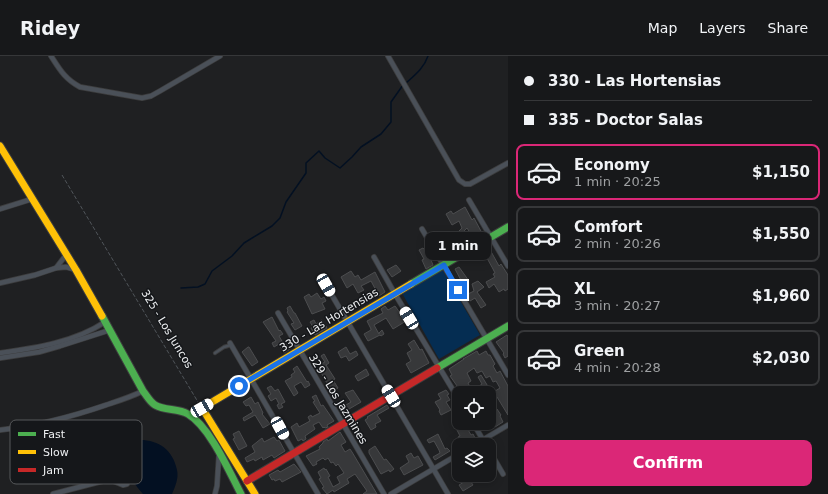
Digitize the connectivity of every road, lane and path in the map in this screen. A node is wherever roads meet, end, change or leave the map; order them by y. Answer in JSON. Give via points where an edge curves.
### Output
{"nodes":[{"id":1,"x":51,"y":56,"type":"edge"},
{"id":2,"x":220,"y":56,"type":"edge"},
{"id":3,"x":388,"y":56,"type":"edge"},
{"id":4,"x":0,"y":146,"type":"edge"},
{"id":5,"x":508,"y":163,"type":"edge"},
{"id":6,"x":62,"y":175,"type":"dead end"},
{"id":7,"x":32,"y":199,"type":"junction"},
{"id":8,"x":469,"y":200,"type":"dead end"},
{"id":9,"x":0,"y":209,"type":"edge"},
{"id":10,"x":508,"y":227,"type":"edge"},
{"id":11,"x":422,"y":229,"type":"dead end"},
{"id":12,"x":491,"y":237,"type":"junction"},
{"id":13,"x":66,"y":254,"type":"junction"},
{"id":14,"x":374,"y":257,"type":"dead end"},
{"id":15,"x":444,"y":265,"type":"junction"},
{"id":16,"x":508,"y":266,"type":"edge"},
{"id":17,"x":56,"y":268,"type":"junction"},
{"id":18,"x":76,"y":270,"type":"junction"},
{"id":19,"x":0,"y":282,"type":"edge"},
{"id":20,"x":326,"y":285,"type":"dead end"},
{"id":21,"x":395,"y":294,"type":"junction"},
{"id":22,"x":278,"y":313,"type":"dead end"},
{"id":23,"x":105,"y":322,"type":"junction"},
{"id":24,"x":347,"y":322,"type":"junction"},
{"id":25,"x":508,"y":326,"type":"edge"},
{"id":26,"x":110,"y":330,"type":"junction"},
{"id":27,"x":487,"y":339,"type":"junction"},
{"id":28,"x":231,"y":344,"type":"joint"},
{"id":29,"x":299,"y":351,"type":"junction"},
{"id":30,"x":0,"y":353,"type":"edge"},
{"id":31,"x":215,"y":353,"type":"dead end"},
{"id":32,"x":0,"y":358,"type":"edge"},
{"id":33,"x":439,"y":367,"type":"junction"},
{"id":34,"x":508,"y":375,"type":"edge"},
{"id":35,"x":251,"y":379,"type":"junction"},
{"id":36,"x":452,"y":388,"type":"edge"},
{"id":37,"x":143,"y":391,"type":"junction"},
{"id":38,"x":391,"y":396,"type":"junction"},
{"id":39,"x":202,"y":408,"type":"junction"},
{"id":40,"x":55,"y":420,"type":"edge"},
{"id":41,"x":343,"y":424,"type":"junction"},
{"id":42,"x":508,"y":425,"type":"edge"},
{"id":43,"x":10,"y":429,"type":"edge"},
{"id":44,"x":0,"y":430,"type":"edge"},
{"id":45,"x":486,"y":438,"type":"edge"},
{"id":46,"x":294,"y":453,"type":"junction"},
{"id":47,"x":219,"y":455,"type":"junction"},
{"id":48,"x":452,"y":458,"type":"edge"},
{"id":49,"x":496,"y":462,"type":"edge"},
{"id":50,"x":434,"y":469,"type":"junction"},
{"id":51,"x":503,"y":474,"type":"dead end"},
{"id":52,"x":247,"y":481,"type":"junction"},
{"id":53,"x":94,"y":484,"type":"edge"},
{"id":54,"x":53,"y":494,"type":"edge"},
{"id":55,"x":215,"y":494,"type":"edge"},
{"id":56,"x":241,"y":494,"type":"edge"},
{"id":57,"x":255,"y":494,"type":"edge"},
{"id":58,"x":318,"y":494,"type":"edge"},
{"id":59,"x":384,"y":494,"type":"edge"},
{"id":60,"x":391,"y":494,"type":"edge"},
{"id":61,"x":448,"y":494,"type":"edge"}],
"edges":[{"from":1,"to":2,"type":"street","via":[[64,76],[80,87],[142,98],[160,91]]},
{"from":3,"to":5,"type":"street","via":[[459,180],[470,184]]},
{"from":4,"to":7,"type":"street"},
{"from":6,"to":39,"type":"path","name":"325 - Los Juncos"},
{"from":7,"to":9,"type":"street"},
{"from":7,"to":13,"type":"street"},
{"from":8,"to":12,"type":"street"},
{"from":10,"to":12,"type":"street","name":"330 - Las Hortensias"},
{"from":11,"to":15,"type":"street"},
{"from":12,"to":15,"type":"street","name":"330 - Las Hortensias"},
{"from":12,"to":16,"type":"street"},
{"from":13,"to":17,"type":"street"},
{"from":13,"to":18,"type":"street"},
{"from":14,"to":21,"type":"street"},
{"from":15,"to":21,"type":"street","name":"330 - Las Hortensias"},
{"from":15,"to":27,"type":"street"},
{"from":17,"to":18,"type":"street"},
{"from":17,"to":19,"type":"street"},
{"from":18,"to":23,"type":"street"},
{"from":20,"to":24,"type":"street"},
{"from":21,"to":24,"type":"street","name":"330 - Las Hortensias"},
{"from":21,"to":33,"type":"street"},
{"from":22,"to":29,"type":"street","name":"329 - Los Jazmines"},
{"from":23,"to":26,"type":"street"},
{"from":23,"to":30,"type":"street","via":[[95,329],[62,341]]},
{"from":24,"to":29,"type":"street","name":"330 - Las Hortensias"},
{"from":24,"to":38,"type":"street"},
{"from":25,"to":27,"type":"street"},
{"from":26,"to":32,"type":"street","via":[[46,350]]},
{"from":26,"to":37,"type":"street"},
{"from":27,"to":33,"type":"street"},
{"from":27,"to":34,"type":"street"},
{"from":28,"to":31,"type":"lane"},
{"from":28,"to":35,"type":"street"},
{"from":29,"to":35,"type":"street","name":"330 - Las Hortensias"},
{"from":29,"to":41,"type":"street","name":"329 - Los Jazmines"},
{"from":33,"to":36,"type":"street"},
{"from":33,"to":38,"type":"street"},
{"from":35,"to":39,"type":"street","name":"330 - Las Hortensias"},
{"from":35,"to":46,"type":"street"},
{"from":37,"to":40,"type":"street"},
{"from":37,"to":47,"type":"street","via":[[156,405],[188,414],[206,432]]},
{"from":38,"to":41,"type":"street"},
{"from":38,"to":50,"type":"street"},
{"from":39,"to":52,"type":"street"},
{"from":41,"to":46,"type":"street"},
{"from":41,"to":59,"type":"street","name":"329 - Los Jazmines"},
{"from":42,"to":45,"type":"street"},
{"from":43,"to":44,"type":"street"},
{"from":46,"to":52,"type":"street"},
{"from":46,"to":58,"type":"street"},
{"from":47,"to":55,"type":"street"},
{"from":47,"to":56,"type":"street"},
{"from":48,"to":50,"type":"street"},
{"from":49,"to":51,"type":"street"},
{"from":50,"to":60,"type":"street"},
{"from":50,"to":61,"type":"street"},
{"from":52,"to":57,"type":"street"},
{"from":53,"to":54,"type":"street"}]}
